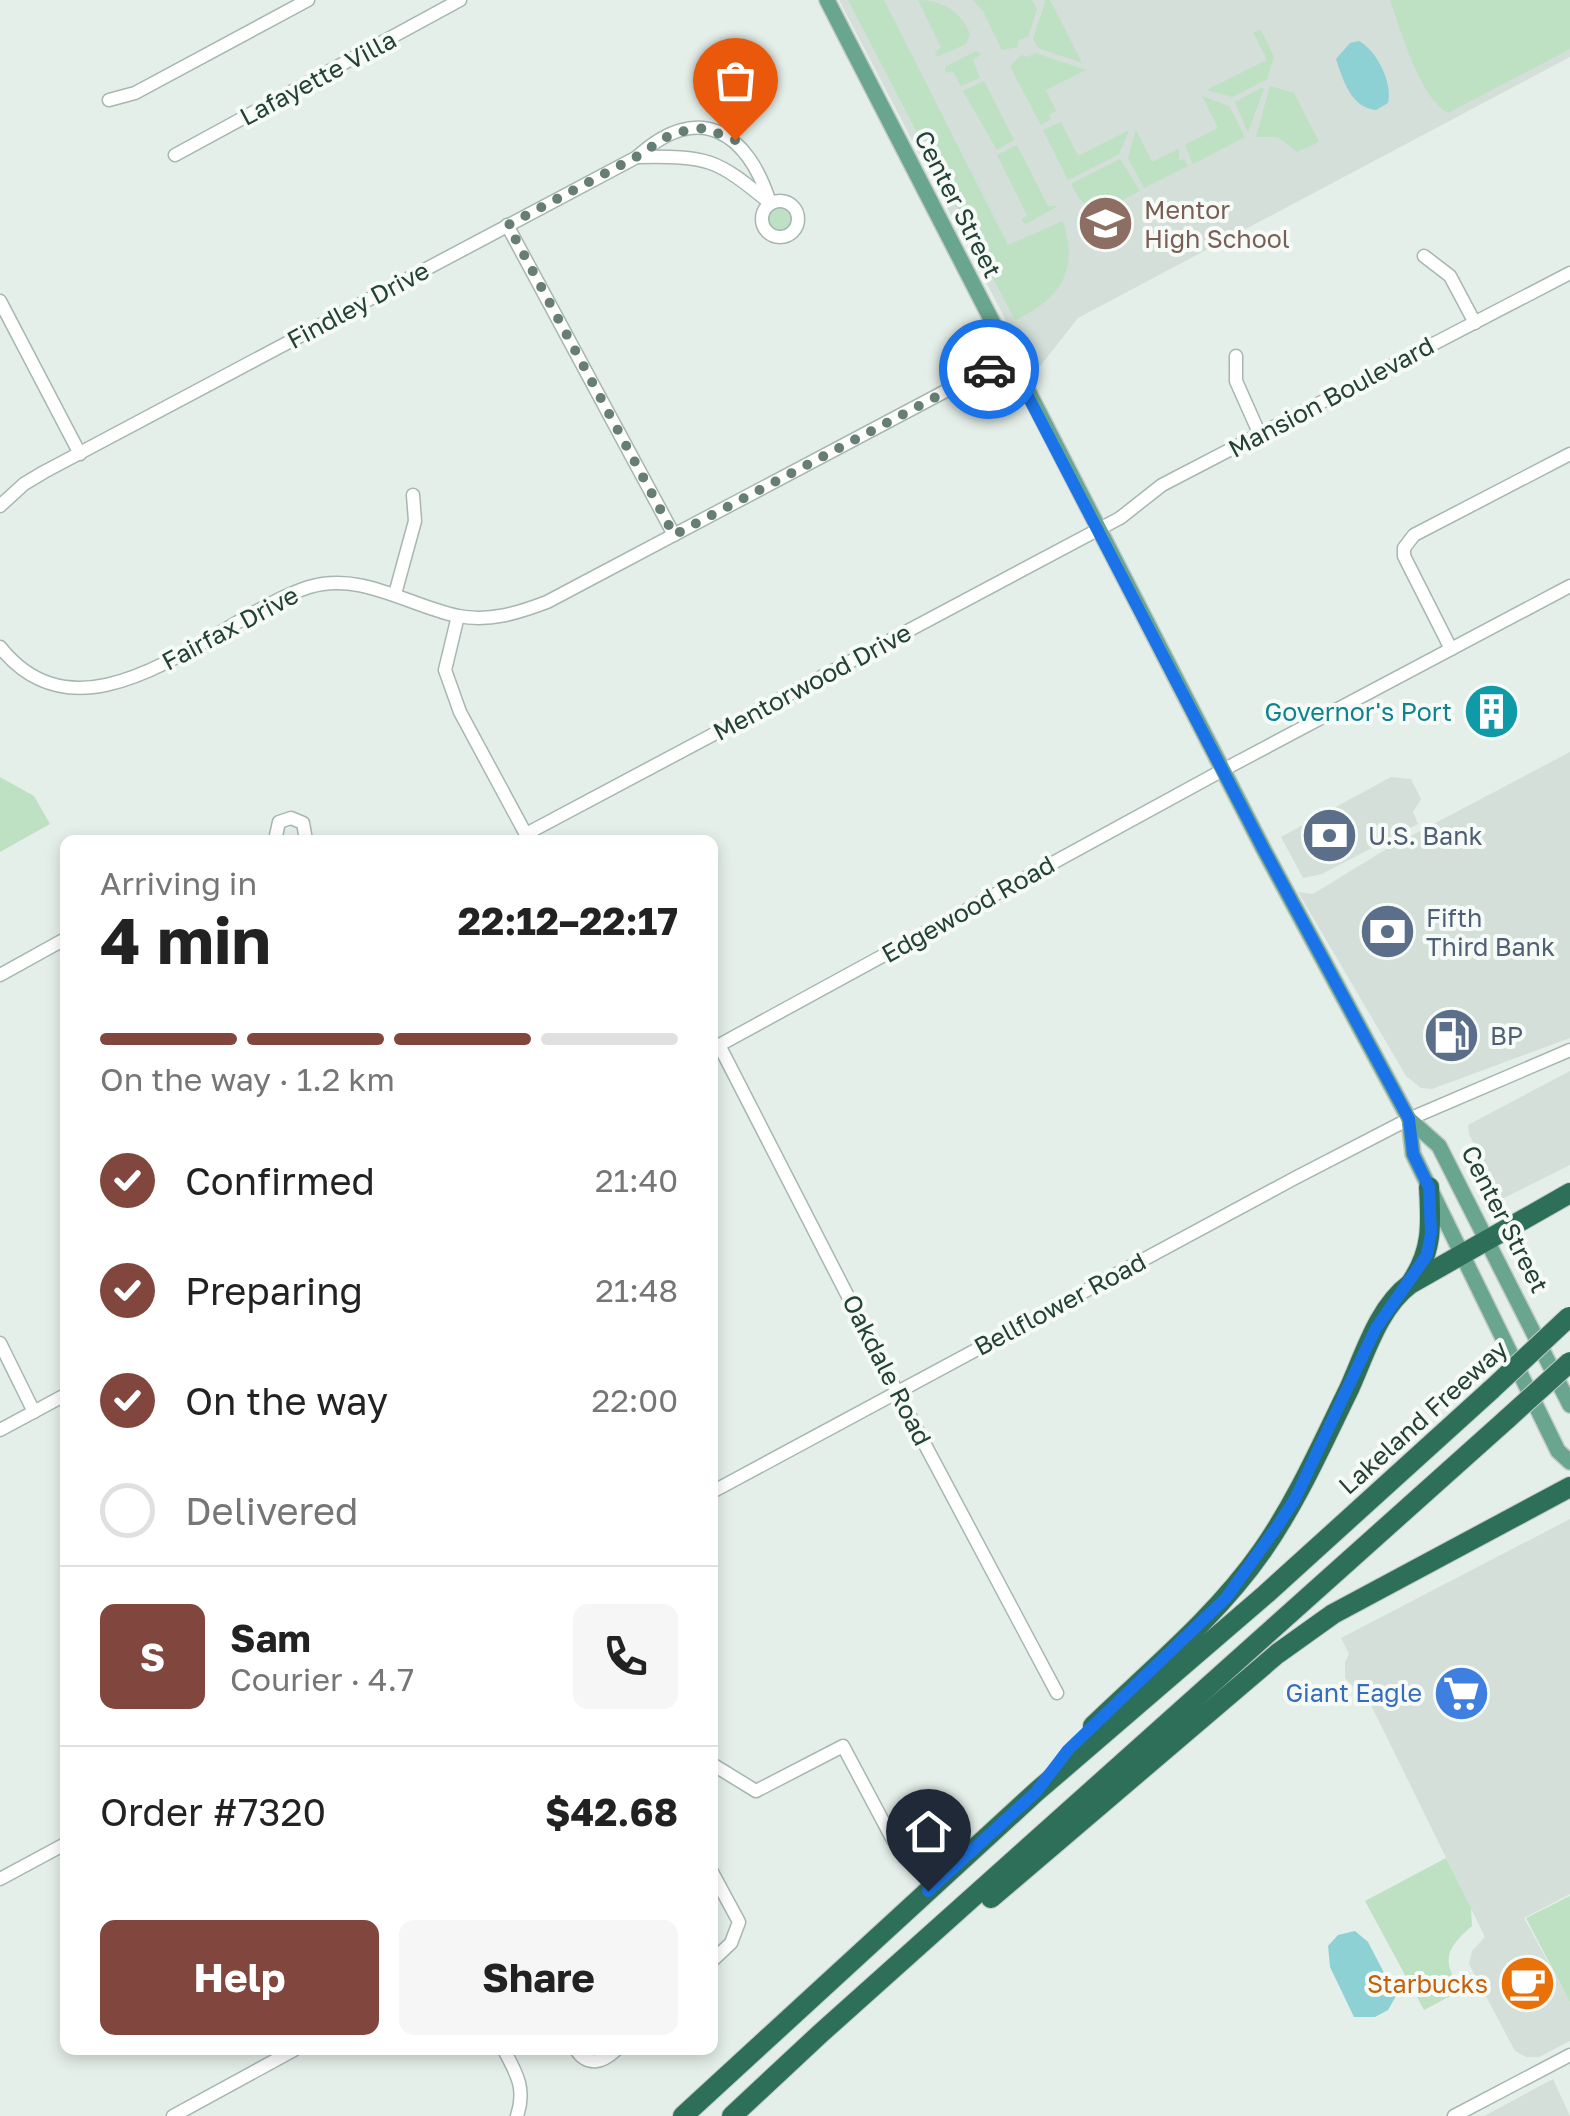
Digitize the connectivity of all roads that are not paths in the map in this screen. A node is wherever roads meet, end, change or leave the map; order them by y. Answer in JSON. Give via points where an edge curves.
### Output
{"nodes":[{"id":1,"x":308,"y":0,"type":"edge"},
{"id":2,"x":460,"y":0,"type":"edge"},
{"id":3,"x":827,"y":0,"type":"edge"},
{"id":4,"x":109,"y":100,"type":"dead end"},
{"id":5,"x":175,"y":154,"type":"dead end"},
{"id":6,"x":636,"y":157,"type":"junction"},
{"id":7,"x":508,"y":225,"type":"junction"},
{"id":8,"x":1424,"y":256,"type":"dead end"},
{"id":9,"x":1570,"y":273,"type":"edge"},
{"id":10,"x":0,"y":301,"type":"edge"},
{"id":11,"x":1475,"y":322,"type":"junction"},
{"id":12,"x":1236,"y":356,"type":"dead end"},
{"id":13,"x":1008,"y":358,"type":"junction"},
{"id":14,"x":1260,"y":435,"type":"junction"},
{"id":15,"x":80,"y":454,"type":"junction"},
{"id":16,"x":1570,"y":454,"type":"edge"},
{"id":17,"x":413,"y":495,"type":"dead end"},
{"id":18,"x":0,"y":506,"type":"edge"},
{"id":19,"x":1098,"y":530,"type":"junction"},
{"id":20,"x":674,"y":535,"type":"junction"},
{"id":21,"x":1570,"y":586,"type":"edge"},
{"id":22,"x":395,"y":594,"type":"junction"},
{"id":23,"x":458,"y":616,"type":"junction"},
{"id":24,"x":0,"y":647,"type":"edge"},
{"id":25,"x":1451,"y":649,"type":"junction"},
{"id":26,"x":1223,"y":770,"type":"junction"},
{"id":27,"x":275,"y":835,"type":"edge"},
{"id":28,"x":305,"y":835,"type":"edge"},
{"id":29,"x":526,"y":835,"type":"edge"},
{"id":30,"x":531,"y":835,"type":"edge"},
{"id":31,"x":60,"y":942,"type":"edge"},
{"id":32,"x":0,"y":975,"type":"edge"},
{"id":33,"x":718,"y":1046,"type":"edge"},
{"id":34,"x":1570,"y":1050,"type":"edge"},
{"id":35,"x":718,"y":1051,"type":"edge"},
{"id":36,"x":1409,"y":1119,"type":"junction"},
{"id":37,"x":1429,"y":1187,"type":"junction"},
{"id":38,"x":1570,"y":1192,"type":"edge"},
{"id":39,"x":1488,"y":1238,"type":"junction"},
{"id":40,"x":1462,"y":1255,"type":"junction"},
{"id":41,"x":1410,"y":1284,"type":"junction"},
{"id":42,"x":1570,"y":1316,"type":"edge"},
{"id":43,"x":0,"y":1343,"type":"edge"},
{"id":44,"x":1570,"y":1362,"type":"edge"},
{"id":45,"x":897,"y":1392,"type":"junction"},
{"id":46,"x":60,"y":1398,"type":"edge"},
{"id":47,"x":1570,"y":1404,"type":"edge"},
{"id":48,"x":34,"y":1412,"type":"junction"},
{"id":49,"x":0,"y":1430,"type":"edge"},
{"id":50,"x":1570,"y":1462,"type":"edge"},
{"id":51,"x":1570,"y":1487,"type":"edge"},
{"id":52,"x":718,"y":1489,"type":"edge"},
{"id":53,"x":1057,"y":1694,"type":"dead end"},
{"id":54,"x":718,"y":1768,"type":"edge"},
{"id":55,"x":1036,"y":1792,"type":"junction"},
{"id":56,"x":893,"y":1840,"type":"dead end"},
{"id":57,"x":60,"y":1847,"type":"edge"},
{"id":58,"x":0,"y":1879,"type":"edge"},
{"id":59,"x":718,"y":1883,"type":"edge"},
{"id":60,"x":718,"y":1955,"type":"edge"},
{"id":61,"x":821,"y":2032,"type":"junction"},
{"id":62,"x":285,"y":2055,"type":"edge"},
{"id":63,"x":507,"y":2055,"type":"edge"},
{"id":64,"x":583,"y":2055,"type":"edge"},
{"id":65,"x":610,"y":2055,"type":"edge"},
{"id":66,"x":1570,"y":2055,"type":"edge"},
{"id":67,"x":173,"y":2116,"type":"edge"},
{"id":68,"x":517,"y":2116,"type":"edge"},
{"id":69,"x":683,"y":2116,"type":"edge"},
{"id":70,"x":732,"y":2116,"type":"edge"},
{"id":71,"x":1454,"y":2116,"type":"edge"}],
"edges":[{"from":1,"to":4,"type":"street"},
{"from":2,"to":5,"type":"street","name":"Lafayette Villa"},
{"from":3,"to":13,"type":"main road","name":"Center Street"},
{"from":6,"to":6,"type":"street","name":"Findley Drive","via":[[718,164],[770,203],[742,146],[717,132],[688,128]]},
{"from":6,"to":7,"type":"street","name":"Findley Drive"},
{"from":7,"to":15,"type":"street","name":"Findley Drive"},
{"from":7,"to":20,"type":"street"},
{"from":8,"to":11,"type":"street","via":[[1450,276]]},
{"from":9,"to":11,"type":"street","name":"Mansion Boulevard"},
{"from":10,"to":15,"type":"street"},
{"from":11,"to":14,"type":"street","name":"Mansion Boulevard"},
{"from":12,"to":14,"type":"street","via":[[1236,381]]},
{"from":13,"to":19,"type":"main road","name":"Center Street"},
{"from":13,"to":20,"type":"street","name":"Fairfax Drive"},
{"from":14,"to":19,"type":"street","name":"Mansion Boulevard","via":[[1162,485]]},
{"from":15,"to":18,"type":"street","via":[[24,484]]},
{"from":16,"to":25,"type":"street","via":[[1408,542],[1404,556]]},
{"from":17,"to":22,"type":"street","via":[[416,521]]},
{"from":19,"to":26,"type":"main road","name":"Center Street"},
{"from":19,"to":30,"type":"street","name":"Mentorwood Drive"},
{"from":20,"to":23,"type":"street","name":"Fairfax Drive","via":[[510,616]]},
{"from":21,"to":25,"type":"street","name":"Edgewood Road"},
{"from":22,"to":23,"type":"street","name":"Fairfax Drive"},
{"from":22,"to":24,"type":"street","name":"Fairfax Drive","via":[[335,582],[312,586],[138,676],[100,688],[33,676]]},
{"from":23,"to":29,"type":"street","via":[[445,670],[460,712]]},
{"from":25,"to":26,"type":"street","name":"Edgewood Road"},
{"from":26,"to":33,"type":"street","name":"Edgewood Road"},
{"from":26,"to":36,"type":"main road","name":"Center Street"},
{"from":27,"to":28,"type":"street","via":[[291,818],[303,823]]},
{"from":31,"to":32,"type":"street"},
{"from":34,"to":36,"type":"street","name":"Bellflower Road"},
{"from":35,"to":45,"type":"street","name":"Oakdale Road"},
{"from":36,"to":37,"type":"main road","name":"Center Street","via":[[1413,1154]]},
{"from":36,"to":39,"type":"main road","name":"Center Street","via":[[1439,1146]]},
{"from":36,"to":45,"type":"street","name":"Bellflower Road"},
{"from":37,"to":40,"type":"main road","name":"Center Street"},
{"from":37,"to":41,"type":"highway","via":[[1429,1247]]},
{"from":38,"to":39,"type":"highway"},
{"from":39,"to":40,"type":"highway"},
{"from":39,"to":47,"type":"main road","name":"Center Street"},
{"from":40,"to":41,"type":"highway"},
{"from":40,"to":50,"type":"main road","name":"Center Street","via":[[1558,1451]]},
{"from":41,"to":55,"type":"highway","via":[[1376,1328],[1295,1499],[1263,1550],[1226,1598],[1068,1750]]},
{"from":42,"to":55,"type":"highway","name":"Lakeland Freeway","bridge":true,"via":[[1266,1594]]},
{"from":43,"to":48,"type":"street"},
{"from":44,"to":61,"type":"highway","bridge":true},
{"from":45,"to":52,"type":"street","name":"Bellflower Road"},
{"from":45,"to":53,"type":"street","name":"Oakdale Road"},
{"from":46,"to":48,"type":"street"},
{"from":48,"to":49,"type":"street"},
{"from":51,"to":61,"type":"highway","via":[[1333,1614],[1277,1654],[858,2009]]},
{"from":54,"to":56,"type":"street","via":[[756,1791],[843,1746]]},
{"from":55,"to":69,"type":"highway","name":"Lakeland Freeway"},
{"from":57,"to":58,"type":"street"},
{"from":59,"to":60,"type":"street","via":[[739,1922],[732,1943]]},
{"from":61,"to":70,"type":"highway"},
{"from":62,"to":67,"type":"street"},
{"from":63,"to":68,"type":"street","via":[[522,2091]]},
{"from":64,"to":65,"type":"street","via":[[592,2062]]},
{"from":66,"to":71,"type":"street"}]}
